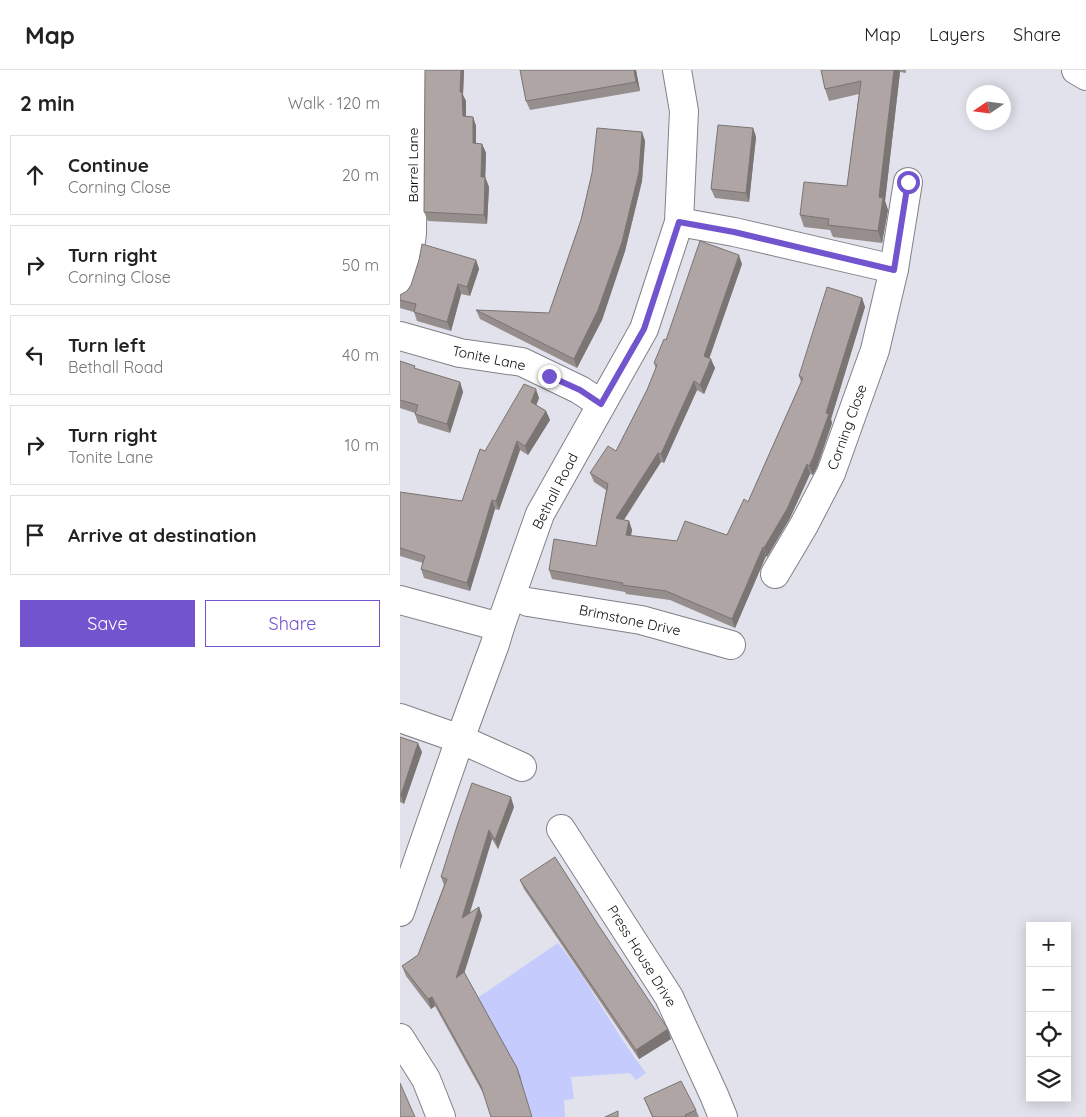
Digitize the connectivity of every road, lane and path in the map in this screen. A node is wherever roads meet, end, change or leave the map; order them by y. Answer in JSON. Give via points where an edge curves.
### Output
{"nodes":[{"id":1,"x":414,"y":70,"type":"edge"},
{"id":2,"x":677,"y":70,"type":"edge"},
{"id":3,"x":1076,"y":70,"type":"edge"},
{"id":4,"x":1086,"y":76,"type":"edge"},
{"id":5,"x":908,"y":182,"type":"dead end"},
{"id":6,"x":679,"y":222,"type":"junction"},
{"id":7,"x":894,"y":270,"type":"junction"},
{"id":8,"x":400,"y":288,"type":"edge"},
{"id":9,"x":400,"y":336,"type":"edge"},
{"id":10,"x":601,"y":404,"type":"junction"},
{"id":11,"x":775,"y":574,"type":"dead end"},
{"id":12,"x":400,"y":600,"type":"edge"},
{"id":13,"x":528,"y":602,"type":"dead end"},
{"id":14,"x":500,"y":627,"type":"junction"},
{"id":15,"x":731,"y":645,"type":"dead end"},
{"id":16,"x":400,"y":718,"type":"edge"},
{"id":17,"x":460,"y":738,"type":"junction"},
{"id":18,"x":522,"y":767,"type":"dead end"},
{"id":19,"x":561,"y":829,"type":"dead end"},
{"id":20,"x":400,"y":912,"type":"edge"},
{"id":21,"x":400,"y":1038,"type":"edge"},
{"id":22,"x":441,"y":1117,"type":"edge"},
{"id":23,"x":723,"y":1117,"type":"edge"}],
"edges":[{"from":1,"to":8,"type":"street","name":"Barrel Lane","via":[[412,233],[408,265]]},
{"from":2,"to":6,"type":"street","name":"Bethall Road","via":[[684,111]]},
{"from":3,"to":4,"type":"street"},
{"from":5,"to":7,"type":"street","name":"Corning Close"},
{"from":6,"to":7,"type":"street"},
{"from":6,"to":10,"type":"street","name":"Bethall Road","via":[[644,329]]},
{"from":7,"to":11,"type":"street","name":"Corning Close","via":[[875,350],[831,473]]},
{"from":9,"to":10,"type":"street","name":"Tonite Lane","via":[[460,353],[522,362],[580,390]]},
{"from":10,"to":14,"type":"street","name":"Bethall Road","via":[[540,514]]},
{"from":12,"to":14,"type":"street"},
{"from":13,"to":15,"type":"street","name":"Brimstone Drive","via":[[641,620]]},
{"from":14,"to":17,"type":"street","name":"Bethall Road"},
{"from":16,"to":17,"type":"street"},
{"from":17,"to":18,"type":"street"},
{"from":17,"to":20,"type":"street","name":"Bethall Road"},
{"from":19,"to":23,"type":"street","name":"Press House Drive","via":[[669,997]]},
{"from":21,"to":22,"type":"street","via":[[426,1079]]}]}
